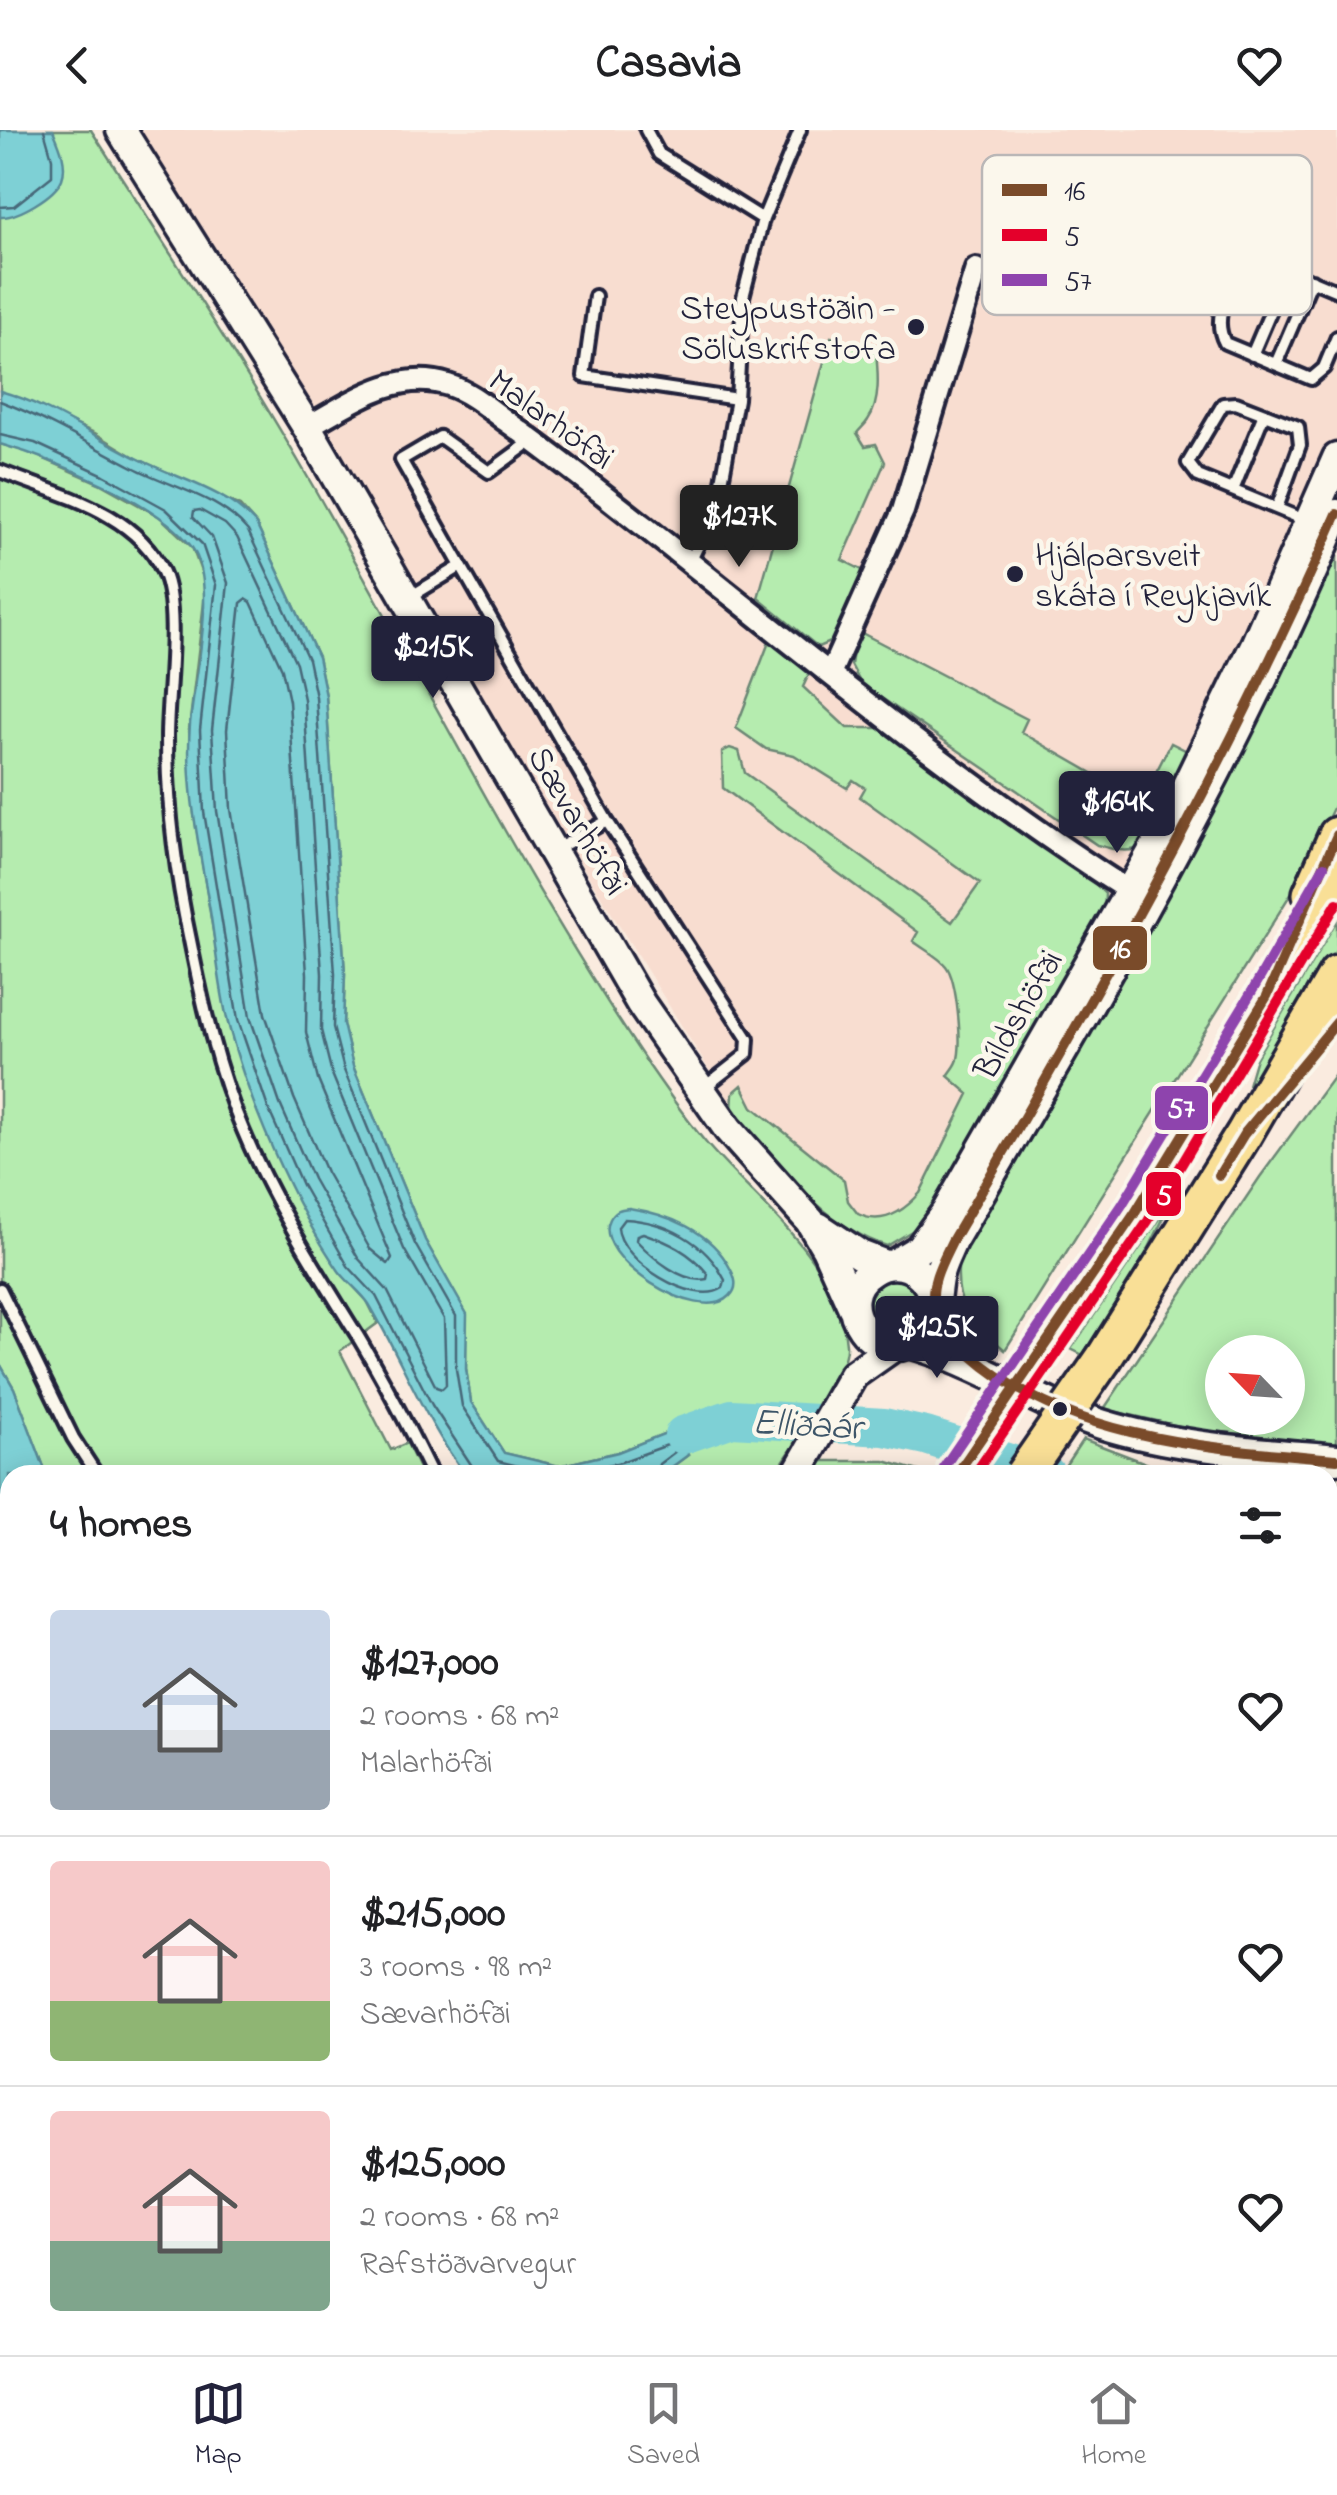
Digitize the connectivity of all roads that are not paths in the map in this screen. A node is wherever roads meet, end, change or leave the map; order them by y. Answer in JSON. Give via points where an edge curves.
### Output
{"nodes":[{"id":1,"x":121,"y":130,"type":"edge"},
{"id":2,"x":646,"y":130,"type":"edge"},
{"id":3,"x":800,"y":130,"type":"edge"},
{"id":4,"x":763,"y":219,"type":"junction"},
{"id":5,"x":976,"y":269,"type":"dead end"},
{"id":6,"x":1312,"y":280,"type":"edge"},
{"id":7,"x":1337,"y":291,"type":"edge"},
{"id":8,"x":594,"y":296,"type":"dead end"},
{"id":9,"x":1219,"y":315,"type":"edge"},
{"id":10,"x":1269,"y":315,"type":"edge"},
{"id":11,"x":1297,"y":315,"type":"edge"},
{"id":12,"x":1337,"y":337,"type":"edge"},
{"id":13,"x":1252,"y":354,"type":"junction"},
{"id":14,"x":1276,"y":364,"type":"junction"},
{"id":15,"x":737,"y":399,"type":"junction"},
{"id":16,"x":1264,"y":414,"type":"junction"},
{"id":17,"x":307,"y":427,"type":"junction"},
{"id":18,"x":533,"y":440,"type":"junction"},
{"id":19,"x":1337,"y":458,"type":"edge"},
{"id":20,"x":0,"y":471,"type":"edge"},
{"id":21,"x":1233,"y":490,"type":"junction"},
{"id":22,"x":1276,"y":508,"type":"junction"},
{"id":23,"x":1325,"y":522,"type":"edge"},
{"id":24,"x":690,"y":562,"type":"junction"},
{"id":25,"x":461,"y":566,"type":"junction"},
{"id":26,"x":407,"y":600,"type":"junction"},
{"id":27,"x":830,"y":674,"type":"junction"},
{"id":28,"x":607,"y":821,"type":"junction"},
{"id":29,"x":1337,"y":834,"type":"edge"},
{"id":30,"x":555,"y":850,"type":"junction"},
{"id":31,"x":1337,"y":874,"type":"edge"},
{"id":32,"x":1139,"y":897,"type":"junction"},
{"id":33,"x":1337,"y":974,"type":"edge"},
{"id":34,"x":1268,"y":996,"type":"junction"},
{"id":35,"x":1337,"y":1022,"type":"edge"},
{"id":36,"x":700,"y":1091,"type":"junction"},
{"id":37,"x":1244,"y":1134,"type":"junction"},
{"id":38,"x":810,"y":1221,"type":"junction"},
{"id":39,"x":890,"y":1264,"type":"junction"},
{"id":40,"x":0,"y":1289,"type":"edge"},
{"id":41,"x":934,"y":1302,"type":"junction"},
{"id":42,"x":854,"y":1313,"type":"junction"},
{"id":43,"x":902,"y":1344,"type":"junction"},
{"id":44,"x":984,"y":1371,"type":"junction"},
{"id":45,"x":848,"y":1384,"type":"junction"},
{"id":46,"x":1337,"y":1459,"type":"edge"},
{"id":47,"x":91,"y":1465,"type":"edge"},
{"id":48,"x":427,"y":1465,"type":"edge"},
{"id":49,"x":802,"y":1465,"type":"edge"},
{"id":50,"x":963,"y":1465,"type":"edge"},
{"id":51,"x":1030,"y":1465,"type":"edge"}],
"edges":[{"from":1,"to":17,"type":"street","name":"Sævarhöfði"},
{"from":2,"to":4,"type":"lane","via":[[659,154]]},
{"from":3,"to":4,"type":"lane"},
{"from":4,"to":15,"type":"lane","via":[[743,298]]},
{"from":5,"to":27,"type":"street","via":[[903,511]]},
{"from":6,"to":7,"type":"lane"},
{"from":8,"to":15,"type":"lane","via":[[584,376]]},
{"from":9,"to":13,"type":"lane","via":[[1225,343]]},
{"from":10,"to":13,"type":"lane"},
{"from":11,"to":14,"type":"lane"},
{"from":12,"to":14,"type":"lane","via":[[1324,368],[1310,379]]},
{"from":13,"to":14,"type":"lane"},
{"from":15,"to":24,"type":"lane","via":[[718,504]]},
{"from":16,"to":21,"type":"lane"},
{"from":16,"to":21,"type":"lane","via":[[1223,404],[1188,463],[1198,476]]},
{"from":16,"to":22,"type":"lane","via":[[1298,427],[1300,445]]},
{"from":17,"to":18,"type":"street","name":"Malarhöfði","via":[[378,389],[428,382],[472,396]]},
{"from":17,"to":26,"type":"street","name":"Sævarhöfði"},
{"from":18,"to":24,"type":"street","name":"Malarhöfði"},
{"from":18,"to":25,"type":"lane","via":[[489,472],[440,437],[400,460]]},
{"from":19,"to":23,"type":"street","name":"Bíldshöfði"},
{"from":20,"to":48,"type":"lane","via":[[122,525],[165,574],[170,805],[189,936],[217,1054],[280,1206]]},
{"from":21,"to":22,"type":"lane"},
{"from":22,"to":23,"type":"lane"},
{"from":23,"to":32,"type":"street","name":"Bíldshöfði","via":[[1205,751]]},
{"from":24,"to":27,"type":"street","name":"Malarhöfði"},
{"from":25,"to":26,"type":"lane"},
{"from":25,"to":28,"type":"lane"},
{"from":26,"to":30,"type":"street","name":"Sævarhöfði"},
{"from":27,"to":32,"type":"street","name":"Malarhöfði"},
{"from":28,"to":30,"type":"lane"},
{"from":28,"to":36,"type":"lane","via":[[748,1039],[747,1054]]},
{"from":29,"to":34,"type":"highway"},
{"from":30,"to":36,"type":"street","name":"Sævarhöfði"},
{"from":31,"to":34,"type":"highway"},
{"from":32,"to":39,"type":"street","name":"Bíldshöfði","via":[[946,1212],[918,1248]]},
{"from":32,"to":41,"type":"street","name":"Bíldshöfði","via":[[952,1241]]},
{"from":33,"to":37,"type":"highway"},
{"from":34,"to":50,"type":"highway","bridge":true,"via":[[1134,1213]]},
{"from":35,"to":37,"type":"highway"},
{"from":36,"to":38,"type":"street","name":"Sævarhöfði"},
{"from":37,"to":51,"type":"highway","bridge":true},
{"from":38,"to":39,"type":"street","name":"Sævarhöfði","via":[[860,1255]]},
{"from":38,"to":42,"type":"street","name":"Sævarhöfði"},
{"from":39,"to":41,"type":"street","via":[[915,1270]]},
{"from":39,"to":42,"type":"street","name":"Bíldshöfði","via":[[865,1276]]},
{"from":40,"to":47,"type":"lane"},
{"from":41,"to":43,"type":"street","name":"Bíldshöfði","via":[[927,1329]]},
{"from":41,"to":44,"type":"street","via":[[946,1329]]},
{"from":42,"to":43,"type":"street","via":[[870,1338]]},
{"from":42,"to":45,"type":"street","name":"Bíldshöfði"},
{"from":43,"to":44,"type":"street"},
{"from":43,"to":45,"type":"street","name":"Bíldshöfði"},
{"from":44,"to":46,"type":"street","via":[[1126,1431]]},
{"from":45,"to":49,"type":"street","name":"Bíldshöfði"}]}
